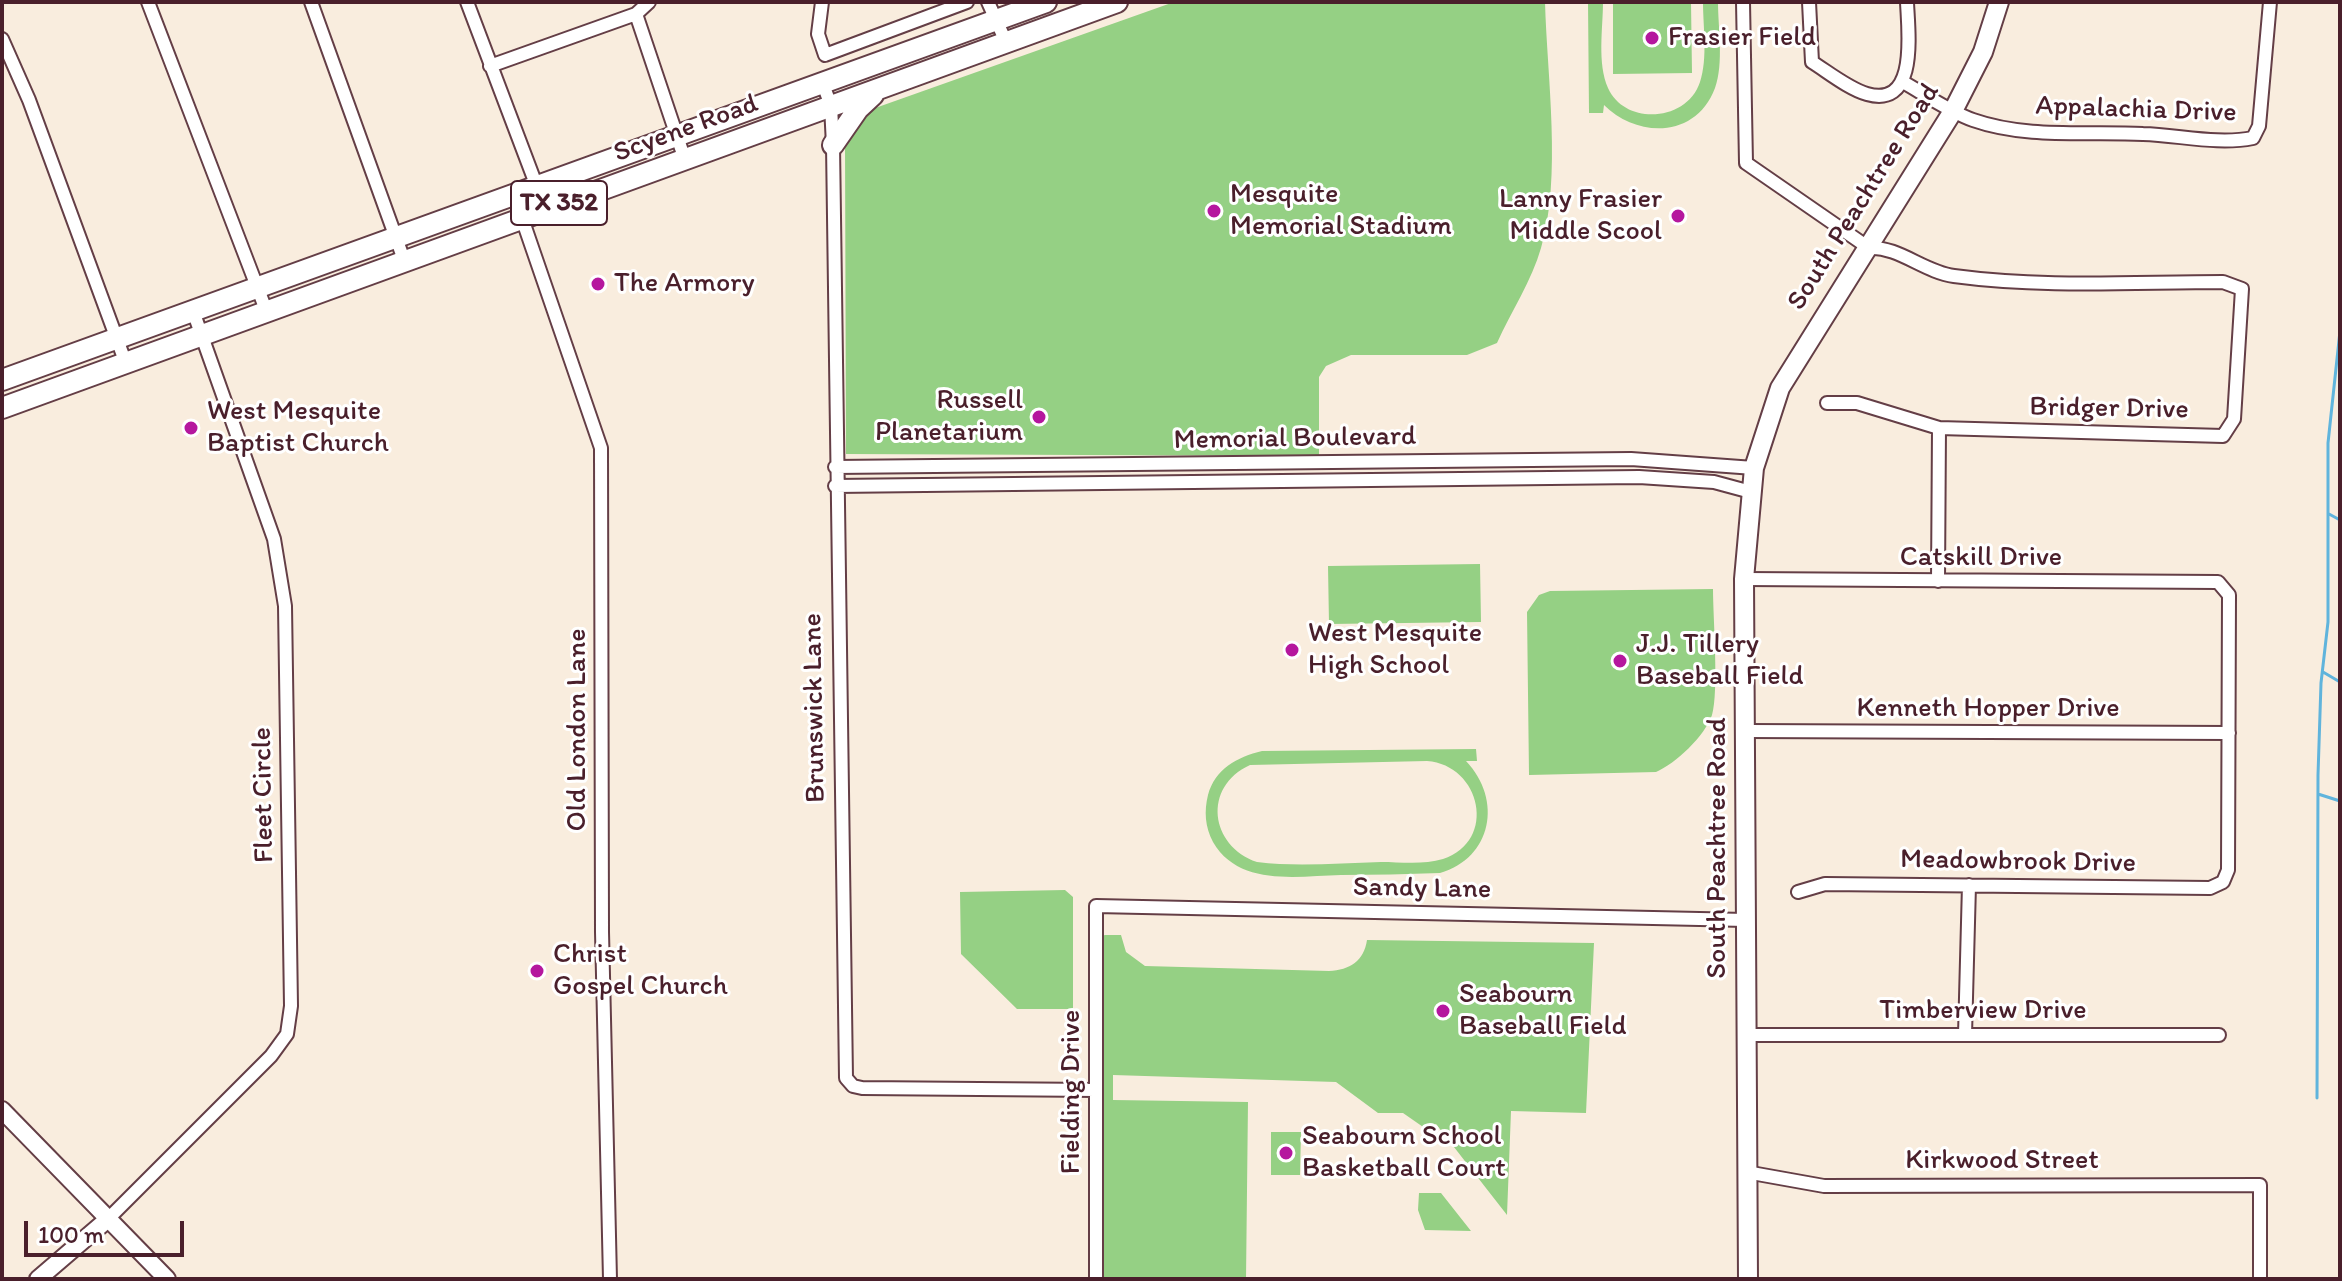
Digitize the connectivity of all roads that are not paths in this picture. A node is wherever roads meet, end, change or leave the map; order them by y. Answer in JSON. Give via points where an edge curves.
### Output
{"nodes":[{"id":1,"x":148,"y":2,"type":"edge"},
{"id":2,"x":311,"y":2,"type":"edge"},
{"id":3,"x":467,"y":2,"type":"edge"},
{"id":4,"x":649,"y":2,"type":"edge"},
{"id":5,"x":822,"y":2,"type":"edge"},
{"id":6,"x":967,"y":2,"type":"edge"},
{"id":7,"x":1046,"y":2,"type":"edge"},
{"id":8,"x":1117,"y":2,"type":"edge"},
{"id":9,"x":1743,"y":2,"type":"edge"},
{"id":10,"x":1809,"y":2,"type":"edge"},
{"id":11,"x":1907,"y":2,"type":"edge"},
{"id":12,"x":1999,"y":2,"type":"edge"},
{"id":13,"x":2270,"y":2,"type":"edge"},
{"id":14,"x":993,"y":11,"type":"edge"},
{"id":15,"x":636,"y":14,"type":"junction"},
{"id":16,"x":2,"y":39,"type":"edge"},
{"id":17,"x":1006,"y":42,"type":"junction"},
{"id":18,"x":490,"y":66,"type":"junction"},
{"id":19,"x":1903,"y":82,"type":"junction"},
{"id":20,"x":823,"y":84,"type":"junction"},
{"id":21,"x":879,"y":90,"type":"junction"},
{"id":22,"x":831,"y":106,"type":"junction"},
{"id":23,"x":1953,"y":111,"type":"junction"},
{"id":24,"x":677,"y":137,"type":"junction"},
{"id":25,"x":833,"y":145,"type":"junction"},
{"id":26,"x":685,"y":160,"type":"junction"},
{"id":27,"x":536,"y":187,"type":"junction"},
{"id":28,"x":514,"y":195,"type":"junction"},
{"id":29,"x":545,"y":208,"type":"junction"},
{"id":30,"x":522,"y":217,"type":"junction"},
{"id":31,"x":394,"y":235,"type":"junction"},
{"id":32,"x":1869,"y":248,"type":"junction"},
{"id":33,"x":404,"y":260,"type":"junction"},
{"id":34,"x":257,"y":289,"type":"junction"},
{"id":35,"x":266,"y":310,"type":"junction"},
{"id":36,"x":193,"y":311,"type":"junction"},
{"id":37,"x":201,"y":334,"type":"junction"},
{"id":38,"x":117,"y":339,"type":"junction"},
{"id":39,"x":125,"y":361,"type":"junction"},
{"id":40,"x":2,"y":380,"type":"edge"},
{"id":41,"x":1827,"y":403,"type":"dead end"},
{"id":42,"x":2,"y":408,"type":"edge"},
{"id":43,"x":1939,"y":428,"type":"junction"},
{"id":44,"x":835,"y":467,"type":"junction"},
{"id":45,"x":1754,"y":468,"type":"junction"},
{"id":46,"x":835,"y":486,"type":"junction"},
{"id":47,"x":1751,"y":492,"type":"junction"},
{"id":48,"x":1744,"y":579,"type":"junction"},
{"id":49,"x":1938,"y":581,"type":"junction"},
{"id":50,"x":1747,"y":731,"type":"junction"},
{"id":51,"x":2229,"y":733,"type":"junction"},
{"id":52,"x":1969,"y":885,"type":"junction"},
{"id":53,"x":1798,"y":892,"type":"dead end"},
{"id":54,"x":1096,"y":906,"type":"joint"},
{"id":55,"x":1746,"y":920,"type":"junction"},
{"id":56,"x":1747,"y":1035,"type":"junction"},
{"id":57,"x":1965,"y":1035,"type":"junction"},
{"id":58,"x":2219,"y":1035,"type":"dead end"},
{"id":59,"x":1096,"y":1090,"type":"junction"},
{"id":60,"x":2,"y":1110,"type":"edge"},
{"id":61,"x":1746,"y":1172,"type":"junction"},
{"id":62,"x":108,"y":1219,"type":"junction"},
{"id":63,"x":38,"y":1279,"type":"edge"},
{"id":64,"x":167,"y":1279,"type":"edge"},
{"id":65,"x":610,"y":1279,"type":"edge"},
{"id":66,"x":1096,"y":1279,"type":"edge"},
{"id":67,"x":1748,"y":1279,"type":"edge"},
{"id":68,"x":2260,"y":1279,"type":"edge"}],
"edges":[{"from":1,"to":34,"type":"street"},
{"from":2,"to":31,"type":"street"},
{"from":3,"to":18,"type":"street"},
{"from":4,"to":15,"type":"street"},
{"from":5,"to":6,"type":"street","via":[[818,34],[825,55]]},
{"from":7,"to":14,"type":"main road","name":"Scyene Road","number":"TX 352"},
{"from":8,"to":17,"type":"main road","name":"Scyene Road","number":"TX 352"},
{"from":9,"to":32,"type":"street","via":[[1746,163]]},
{"from":10,"to":19,"type":"street","via":[[1812,62],[1867,95],[1883,94]]},
{"from":11,"to":19,"type":"street","via":[[1908,69]]},
{"from":12,"to":23,"type":"main road","name":"South Peachtree Road","via":[[1983,52]]},
{"from":13,"to":23,"type":"street","name":"Appalachia Drive","via":[[2259,126],[2253,138],[2050,133],[2002,127]]},
{"from":14,"to":17,"type":"street"},
{"from":14,"to":20,"type":"main road","name":"Scyene Road","number":"TX 352"},
{"from":15,"to":18,"type":"street"},
{"from":15,"to":24,"type":"street"},
{"from":16,"to":38,"type":"street"},
{"from":17,"to":21,"type":"main road","name":"Scyene Road","number":"TX 352"},
{"from":18,"to":27,"type":"street"},
{"from":19,"to":23,"type":"street","name":"Appalachia Drive"},
{"from":20,"to":22,"type":"street","name":"Brunswick Lane"},
{"from":20,"to":24,"type":"main road","name":"Scyene Road","number":"TX 352"},
{"from":21,"to":22,"type":"main road","name":"Scyene Road","number":"TX 352"},
{"from":21,"to":25,"type":"main road"},
{"from":22,"to":25,"type":"street","name":"Brunswick Lane"},
{"from":22,"to":26,"type":"main road","name":"Scyene Road","number":"TX 352"},
{"from":23,"to":32,"type":"main road","name":"South Peachtree Road"},
{"from":24,"to":26,"type":"street"},
{"from":24,"to":27,"type":"main road","name":"Scyene Road","number":"TX 352"},
{"from":25,"to":44,"type":"street","name":"Brunswick Lane"},
{"from":26,"to":29,"type":"main road","name":"Scyene Road","number":"TX 352"},
{"from":27,"to":28,"type":"main road","name":"Scyene Road","number":"TX 352"},
{"from":27,"to":29,"type":"street"},
{"from":28,"to":30,"type":"street","name":"Old London Lane"},
{"from":28,"to":31,"type":"main road","name":"Scyene Road","number":"TX 352"},
{"from":29,"to":30,"type":"main road","name":"Scyene Road","number":"TX 352"},
{"from":30,"to":33,"type":"main road","name":"Scyene Road","number":"TX 352"},
{"from":30,"to":65,"type":"street","name":"Old London Lane","via":[[601,448],[602,932]]},
{"from":31,"to":33,"type":"street"},
{"from":31,"to":34,"type":"main road","name":"Scyene Road","number":"TX 352"},
{"from":32,"to":43,"type":"street","name":"Bridger Drive","via":[[1882,247],[1949,276],[2223,282],[2242,289],[2234,419],[2223,436]]},
{"from":32,"to":45,"type":"main road","name":"South Peachtree Road","via":[[1780,388]]},
{"from":33,"to":35,"type":"main road","name":"Scyene Road","number":"TX 352"},
{"from":34,"to":35,"type":"street"},
{"from":34,"to":36,"type":"main road","name":"Scyene Road","number":"TX 352"},
{"from":35,"to":37,"type":"main road","name":"Scyene Road","number":"TX 352"},
{"from":36,"to":37,"type":"street","name":"Fleet Circle"},
{"from":36,"to":38,"type":"main road","name":"Scyene Road","number":"TX 352"},
{"from":37,"to":39,"type":"main road","name":"Scyene Road","number":"TX 352"},
{"from":37,"to":62,"type":"street","name":"Fleet Circle","via":[[282,575],[291,1006],[287,1034],[271,1056]]},
{"from":38,"to":39,"type":"street"},
{"from":38,"to":40,"type":"main road","name":"Scyene Road","number":"TX 352"},
{"from":39,"to":42,"type":"main road","name":"Scyene Road","number":"TX 352"},
{"from":41,"to":43,"type":"street","name":"Bridger Drive","via":[[1857,403]]},
{"from":43,"to":49,"type":"street"},
{"from":44,"to":45,"type":"street","name":"Memorial Boulevard","via":[[1631,459]]},
{"from":44,"to":46,"type":"street","name":"Brunswick Lane"},
{"from":45,"to":47,"type":"main road","name":"South Peachtree Road"},
{"from":46,"to":47,"type":"street","name":"Memorial Boulevard","via":[[1639,477],[1714,482]]},
{"from":46,"to":59,"type":"street","name":"Brunswick Lane","via":[[846,1078],[862,1088]]},
{"from":47,"to":48,"type":"main road","name":"South Peachtree Road"},
{"from":48,"to":49,"type":"street","name":"Catskill Drive"},
{"from":48,"to":50,"type":"main road","name":"South Peachtree Road"},
{"from":49,"to":51,"type":"street","name":"Catskill Drive","via":[[2218,582],[2229,595]]},
{"from":50,"to":51,"type":"street","name":"Kenneth Hopper Drive"},
{"from":50,"to":55,"type":"main road","name":"South Peachtree Road"},
{"from":51,"to":52,"type":"street","name":"Meadowbrook Drive","via":[[2228,870],[2223,882],[2210,888]]},
{"from":52,"to":53,"type":"street","name":"Meadowbrook Drive","via":[[1825,884]]},
{"from":52,"to":57,"type":"street"},
{"from":54,"to":55,"type":"street","name":"Sandy Lane"},
{"from":54,"to":59,"type":"street","name":"Fielding Drive"},
{"from":55,"to":56,"type":"main road","name":"South Peachtree Road"},
{"from":56,"to":57,"type":"street","name":"Timberview Drive"},
{"from":56,"to":61,"type":"main road","name":"South Peachtree Road"},
{"from":57,"to":58,"type":"street","name":"Timberview Drive"},
{"from":59,"to":66,"type":"street","name":"Fielding Drive"},
{"from":60,"to":62,"type":"street"},
{"from":61,"to":67,"type":"main road","name":"South Peachtree Road"},
{"from":61,"to":68,"type":"street","name":"Kirkwood Street","via":[[1824,1186],[2260,1185]]},
{"from":62,"to":63,"type":"street"},
{"from":62,"to":64,"type":"street"}]}
